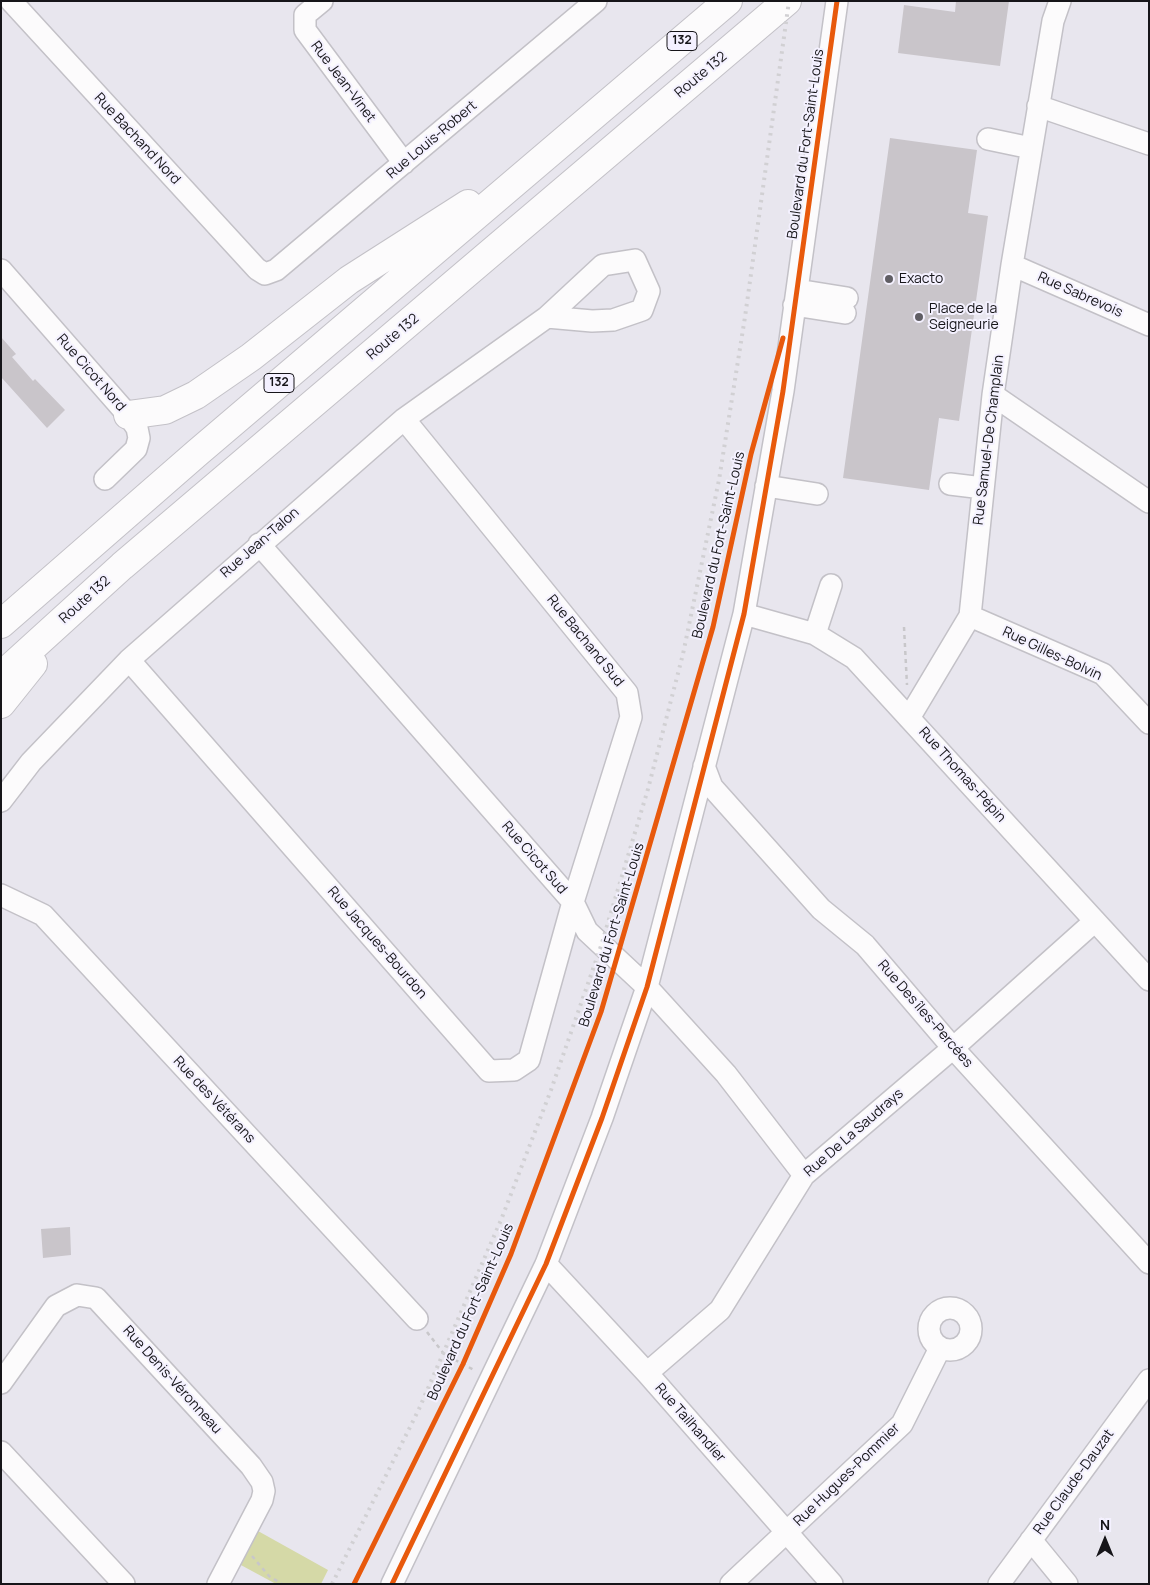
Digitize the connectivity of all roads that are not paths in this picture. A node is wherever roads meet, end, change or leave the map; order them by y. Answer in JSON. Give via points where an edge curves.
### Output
{"nodes":[{"id":1,"x":11,"y":1,"type":"edge"},
{"id":2,"x":322,"y":1,"type":"edge"},
{"id":3,"x":596,"y":1,"type":"edge"},
{"id":4,"x":728,"y":1,"type":"edge"},
{"id":5,"x":787,"y":1,"type":"edge"},
{"id":6,"x":837,"y":1,"type":"edge"},
{"id":7,"x":1060,"y":1,"type":"edge"},
{"id":8,"x":1038,"y":106,"type":"junction"},
{"id":9,"x":988,"y":139,"type":"dead end"},
{"id":10,"x":1149,"y":144,"type":"edge"},
{"id":11,"x":560,"y":145,"type":"junction"},
{"id":12,"x":1031,"y":148,"type":"junction"},
{"id":13,"x":404,"y":163,"type":"junction"},
{"id":14,"x":1012,"y":265,"type":"junction"},
{"id":15,"x":1,"y":270,"type":"edge"},
{"id":16,"x":265,"y":274,"type":"joint"},
{"id":17,"x":795,"y":298,"type":"junction"},
{"id":18,"x":846,"y":305,"type":"dead end"},
{"id":19,"x":547,"y":317,"type":"dead end"},
{"id":20,"x":1149,"y":325,"type":"edge"},
{"id":21,"x":993,"y":395,"type":"junction"},
{"id":22,"x":128,"y":414,"type":"junction"},
{"id":23,"x":404,"y":419,"type":"junction"},
{"id":24,"x":105,"y":479,"type":"dead end"},
{"id":25,"x":950,"y":484,"type":"dead end"},
{"id":26,"x":766,"y":486,"type":"junction"},
{"id":27,"x":983,"y":488,"type":"junction"},
{"id":28,"x":817,"y":494,"type":"dead end"},
{"id":29,"x":1149,"y":502,"type":"edge"},
{"id":30,"x":259,"y":544,"type":"junction"},
{"id":31,"x":831,"y":585,"type":"dead end"},
{"id":32,"x":82,"y":602,"type":"junction"},
{"id":33,"x":744,"y":614,"type":"junction"},
{"id":34,"x":970,"y":616,"type":"junction"},
{"id":35,"x":1,"y":624,"type":"edge"},
{"id":36,"x":815,"y":634,"type":"junction"},
{"id":37,"x":129,"y":660,"type":"junction"},
{"id":38,"x":1,"y":676,"type":"edge"},
{"id":39,"x":1,"y":704,"type":"edge"},
{"id":40,"x":909,"y":718,"type":"junction"},
{"id":41,"x":1149,"y":723,"type":"edge"},
{"id":42,"x":704,"y":766,"type":"junction"},
{"id":43,"x":1,"y":800,"type":"edge"},
{"id":44,"x":1,"y":895,"type":"edge"},
{"id":45,"x":573,"y":902,"type":"junction"},
{"id":46,"x":1095,"y":921,"type":"junction"},
{"id":47,"x":1149,"y":980,"type":"edge"},
{"id":48,"x":647,"y":987,"type":"junction"},
{"id":49,"x":954,"y":1048,"type":"junction"},
{"id":50,"x":804,"y":1175,"type":"junction"},
{"id":51,"x":1149,"y":1263,"type":"edge"},
{"id":52,"x":546,"y":1264,"type":"junction"},
{"id":53,"x":417,"y":1319,"type":"road end"},
{"id":54,"x":940,"y":1348,"type":"dead end"},
{"id":55,"x":646,"y":1373,"type":"junction"},
{"id":56,"x":1149,"y":1380,"type":"edge"},
{"id":57,"x":1,"y":1383,"type":"edge"},
{"id":58,"x":1,"y":1452,"type":"edge"},
{"id":59,"x":788,"y":1533,"type":"junction"},
{"id":60,"x":1031,"y":1540,"type":"junction"},
{"id":61,"x":124,"y":1584,"type":"edge"},
{"id":62,"x":218,"y":1584,"type":"edge"},
{"id":63,"x":392,"y":1584,"type":"edge"},
{"id":64,"x":731,"y":1584,"type":"edge"},
{"id":65,"x":832,"y":1584,"type":"edge"},
{"id":66,"x":999,"y":1584,"type":"edge"},
{"id":67,"x":1067,"y":1584,"type":"edge"}],
"edges":[{"from":1,"to":16,"type":"street","name":"Rue Bachand Nord"},
{"from":2,"to":13,"type":"street","name":"Rue Jean-Vinet","via":[[305,15],[305,30]]},
{"from":3,"to":13,"type":"street","name":"Rue Louis-Robert"},
{"from":4,"to":11,"type":"highway","number":"132"},
{"from":5,"to":32,"type":"highway","name":"Route 132"},
{"from":6,"to":17,"type":"street","name":"Boulevard du Fort-Saint-Louis"},
{"from":7,"to":8,"type":"street","name":"Rue Samuel-De Champlain","via":[[1053,21]]},
{"from":8,"to":10,"type":"street"},
{"from":8,"to":12,"type":"street","name":"Rue Samuel-De Champlain"},
{"from":9,"to":12,"type":"street"},
{"from":11,"to":22,"type":"highway","via":[[349,280],[251,357],[196,395],[165,410]]},
{"from":11,"to":35,"type":"highway","number":"132"},
{"from":12,"to":14,"type":"street","name":"Rue Samuel-De Champlain"},
{"from":13,"to":16,"type":"street","name":"Rue Louis-Robert","via":[[276,270]]},
{"from":14,"to":20,"type":"street","name":"Rue Sabrevois"},
{"from":14,"to":21,"type":"street","name":"Rue Samuel-De Champlain"},
{"from":15,"to":22,"type":"street","name":"Rue Cicot Nord"},
{"from":17,"to":18,"type":"street"},
{"from":17,"to":26,"type":"street","name":"Boulevard du Fort-Saint-Louis"},
{"from":19,"to":23,"type":"street","name":"Rue Jean-Talon"},
{"from":21,"to":27,"type":"street","name":"Rue Samuel-De Champlain"},
{"from":21,"to":29,"type":"street"},
{"from":22,"to":24,"type":"street","name":"Rue Cicot Nord","via":[[137,428],[138,444],[132,455]]},
{"from":23,"to":30,"type":"street","name":"Rue Jean-Talon"},
{"from":23,"to":45,"type":"street","name":"Rue Bachand Sud","via":[[627,693],[632,717]]},
{"from":25,"to":27,"type":"street"},
{"from":26,"to":28,"type":"street"},
{"from":26,"to":33,"type":"street","name":"Boulevard du Fort-Saint-Louis"},
{"from":27,"to":34,"type":"street","name":"Rue Samuel-De Champlain"},
{"from":30,"to":37,"type":"street","name":"Rue Jean-Talon"},
{"from":30,"to":45,"type":"street","name":"Rue Cicot Sud"},
{"from":31,"to":36,"type":"street"},
{"from":32,"to":38,"type":"highway","name":"Route 132"},
{"from":32,"to":39,"type":"highway"},
{"from":33,"to":36,"type":"street","name":"Rue Thomas-Pépin"},
{"from":33,"to":42,"type":"street","name":"Boulevard du Fort-Saint-Louis"},
{"from":34,"to":40,"type":"street","name":"Rue Samuel-De Champlain"},
{"from":34,"to":41,"type":"street","name":"Rue Gilles-Bolvin","via":[[1103,674]]},
{"from":36,"to":40,"type":"street","name":"Rue Thomas-Pépin","via":[[854,658]]},
{"from":37,"to":43,"type":"street","name":"Rue Jean-Talon","via":[[31,762]]},
{"from":37,"to":45,"type":"street","name":"Rue Jacques-Bourdon","via":[[489,1071],[514,1070],[529,1060]]},
{"from":40,"to":46,"type":"street","name":"Rue Thomas-Pépin"},
{"from":42,"to":48,"type":"street","name":"Boulevard du Fort-Saint-Louis"},
{"from":42,"to":49,"type":"street","name":"Rue Des îles-Percées","via":[[712,786],[821,909],[865,945]]},
{"from":44,"to":53,"type":"street","name":"Rue des Vétérans","via":[[43,916]]},
{"from":45,"to":48,"type":"street","name":"Rue Cicot Sud","via":[[588,931]]},
{"from":46,"to":47,"type":"street","name":"Rue Thomas-Pépin"},
{"from":46,"to":49,"type":"street","name":"Rue De La Saudrays"},
{"from":48,"to":50,"type":"street","name":"Rue Cicot Sud","via":[[726,1074]]},
{"from":48,"to":52,"type":"street","name":"Boulevard du Fort-Saint-Louis","via":[[602,1118]]},
{"from":49,"to":50,"type":"street","name":"Rue De La Saudrays"},
{"from":49,"to":51,"type":"street","name":"Rue Des îles-Percées"},
{"from":50,"to":55,"type":"street","name":"Rue De La Saudrays","via":[[720,1310]]},
{"from":52,"to":55,"type":"street","name":"Rue Tailhandier"},
{"from":52,"to":63,"type":"street","name":"Boulevard du Fort-Saint-Louis"},
{"from":54,"to":59,"type":"street","name":"Rue Hugues-Pommier","via":[[902,1424]]},
{"from":55,"to":59,"type":"street","name":"Rue Tailhandier"},
{"from":56,"to":60,"type":"street","name":"Rue Claude-Dauzat"},
{"from":57,"to":62,"type":"street","name":"Rue Denis-Véronneau","via":[[56,1306],[76,1295],[96,1298],[262,1482],[262,1500]]},
{"from":58,"to":61,"type":"street"},
{"from":59,"to":64,"type":"street","name":"Rue Hugues-Pommier"},
{"from":59,"to":65,"type":"street","name":"Rue Tailhandier"},
{"from":60,"to":66,"type":"street","name":"Rue Claude-Dauzat"},
{"from":60,"to":67,"type":"street"}]}
